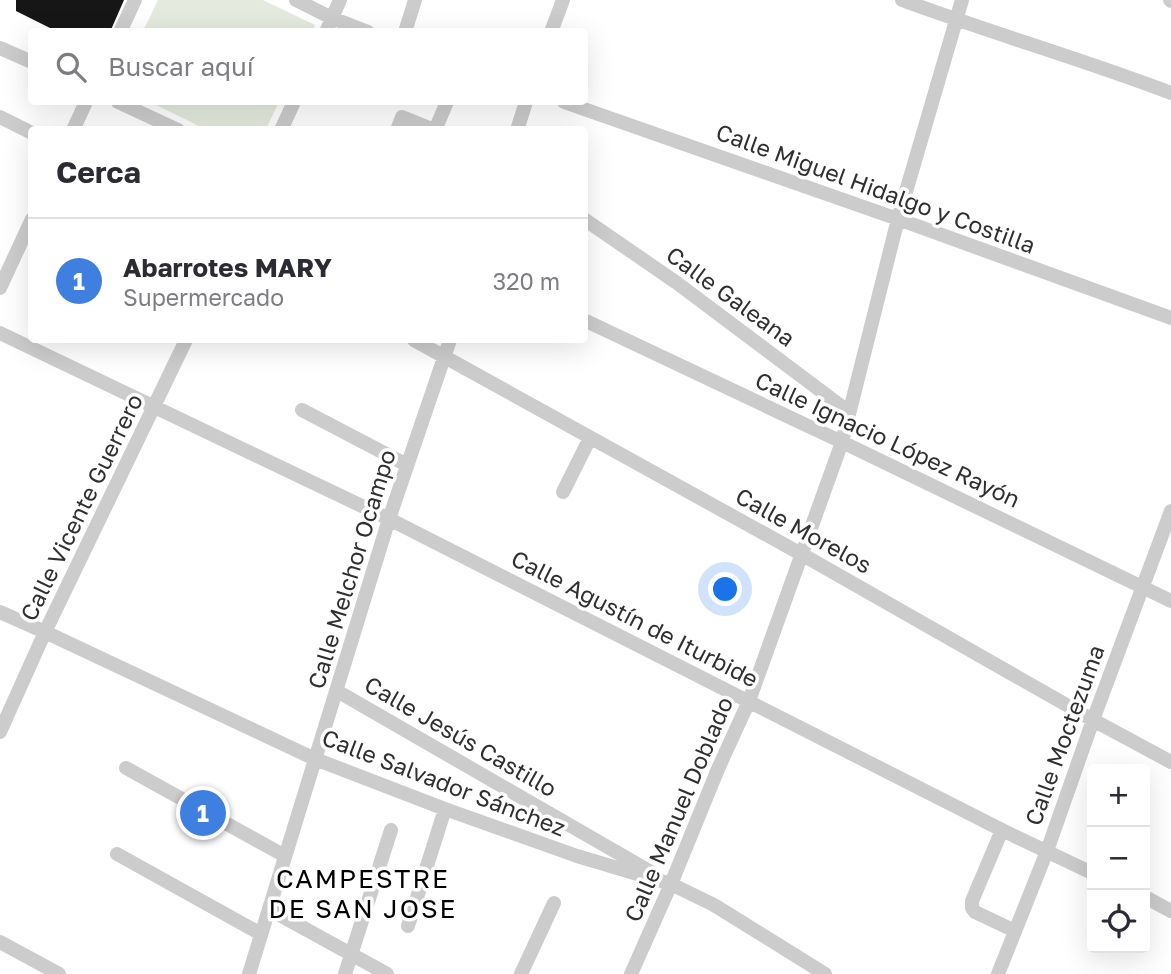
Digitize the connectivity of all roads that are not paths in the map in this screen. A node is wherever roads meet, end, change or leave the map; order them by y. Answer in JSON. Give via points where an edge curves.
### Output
{"nodes":[{"id":1,"x":135,"y":0,"type":"edge"},
{"id":2,"x":296,"y":0,"type":"edge"},
{"id":3,"x":340,"y":0,"type":"edge"},
{"id":4,"x":415,"y":0,"type":"edge"},
{"id":5,"x":563,"y":0,"type":"edge"},
{"id":6,"x":902,"y":0,"type":"edge"},
{"id":7,"x":962,"y":0,"type":"edge"},
{"id":8,"x":956,"y":20,"type":"junction"},
{"id":9,"x":329,"y":25,"type":"edge"},
{"id":10,"x":122,"y":28,"type":"edge"},
{"id":11,"x":406,"y":28,"type":"edge"},
{"id":12,"x":552,"y":28,"type":"edge"},
{"id":13,"x":0,"y":48,"type":"edge"},
{"id":14,"x":28,"y":60,"type":"edge"},
{"id":15,"x":1171,"y":93,"type":"edge"},
{"id":16,"x":84,"y":105,"type":"edge"},
{"id":17,"x":124,"y":105,"type":"edge"},
{"id":18,"x":293,"y":105,"type":"edge"},
{"id":19,"x":446,"y":105,"type":"edge"},
{"id":20,"x":525,"y":105,"type":"edge"},
{"id":21,"x":573,"y":105,"type":"edge"},
{"id":22,"x":0,"y":117,"type":"edge"},
{"id":23,"x":74,"y":126,"type":"edge"},
{"id":24,"x":169,"y":126,"type":"edge"},
{"id":25,"x":283,"y":126,"type":"edge"},
{"id":26,"x":399,"y":126,"type":"edge"},
{"id":27,"x":425,"y":126,"type":"edge"},
{"id":28,"x":437,"y":126,"type":"edge"},
{"id":29,"x":518,"y":126,"type":"edge"},
{"id":30,"x":28,"y":131,"type":"edge"},
{"id":31,"x":898,"y":219,"type":"junction"},
{"id":32,"x":588,"y":222,"type":"edge"},
{"id":33,"x":28,"y":228,"type":"edge"},
{"id":34,"x":0,"y":288,"type":"edge"},
{"id":35,"x":1171,"y":318,"type":"edge"},
{"id":36,"x":588,"y":322,"type":"edge"},
{"id":37,"x":0,"y":333,"type":"edge"},
{"id":38,"x":185,"y":343,"type":"edge"},
{"id":39,"x":419,"y":343,"type":"edge"},
{"id":40,"x":449,"y":343,"type":"edge"},
{"id":41,"x":444,"y":357,"type":"junction"},
{"id":42,"x":154,"y":407,"type":"junction"},
{"id":43,"x":302,"y":410,"type":"dead end"},
{"id":44,"x":849,"y":412,"type":"junction"},
{"id":45,"x":590,"y":438,"type":"junction"},
{"id":46,"x":842,"y":442,"type":"junction"},
{"id":47,"x":407,"y":465,"type":"junction"},
{"id":48,"x":563,"y":492,"type":"dead end"},
{"id":49,"x":1171,"y":511,"type":"edge"},
{"id":50,"x":389,"y":519,"type":"junction"},
{"id":51,"x":803,"y":555,"type":"junction"},
{"id":52,"x":1142,"y":586,"type":"junction"},
{"id":53,"x":1171,"y":601,"type":"edge"},
{"id":54,"x":0,"y":612,"type":"edge"},
{"id":55,"x":45,"y":632,"type":"junction"},
{"id":56,"x":337,"y":691,"type":"junction"},
{"id":57,"x":749,"y":701,"type":"junction"},
{"id":58,"x":1093,"y":720,"type":"junction"},
{"id":59,"x":0,"y":732,"type":"edge"},
{"id":60,"x":315,"y":759,"type":"junction"},
{"id":61,"x":1171,"y":762,"type":"edge"},
{"id":62,"x":126,"y":768,"type":"dead end"},
{"id":63,"x":445,"y":809,"type":"junction"},
{"id":64,"x":391,"y":830,"type":"dead end"},
{"id":65,"x":1002,"y":830,"type":"junction"},
{"id":66,"x":1046,"y":851,"type":"junction"},
{"id":67,"x":117,"y":854,"type":"dead end"},
{"id":68,"x":285,"y":856,"type":"junction"},
{"id":69,"x":1087,"y":871,"type":"edge"},
{"id":70,"x":671,"y":884,"type":"junction"},
{"id":71,"x":1150,"y":900,"type":"edge"},
{"id":72,"x":554,"y":903,"type":"dead end"},
{"id":73,"x":269,"y":909,"type":"junction"},
{"id":74,"x":1171,"y":911,"type":"edge"},
{"id":75,"x":408,"y":926,"type":"dead end"},
{"id":76,"x":1015,"y":931,"type":"junction"},
{"id":77,"x":261,"y":933,"type":"junction"},
{"id":78,"x":0,"y":942,"type":"edge"},
{"id":79,"x":352,"y":955,"type":"junction"},
{"id":80,"x":59,"y":974,"type":"edge"},
{"id":81,"x":249,"y":974,"type":"edge"},
{"id":82,"x":345,"y":974,"type":"edge"},
{"id":83,"x":387,"y":974,"type":"edge"},
{"id":84,"x":521,"y":974,"type":"edge"},
{"id":85,"x":631,"y":974,"type":"edge"},
{"id":86,"x":825,"y":974,"type":"edge"},
{"id":87,"x":998,"y":974,"type":"edge"}],
"edges":[{"from":1,"to":10,"type":"street"},
{"from":2,"to":9,"type":"street"},
{"from":3,"to":9,"type":"street"},
{"from":4,"to":11,"type":"street"},
{"from":5,"to":12,"type":"street"},
{"from":6,"to":8,"type":"street"},
{"from":7,"to":8,"type":"street","name":"Calle Manuel Doblado"},
{"from":8,"to":15,"type":"street"},
{"from":8,"to":31,"type":"street","name":"Calle Manuel Doblado"},
{"from":13,"to":14,"type":"street"},
{"from":16,"to":23,"type":"street"},
{"from":17,"to":24,"type":"street"},
{"from":18,"to":25,"type":"street"},
{"from":19,"to":28,"type":"street"},
{"from":20,"to":29,"type":"street"},
{"from":21,"to":31,"type":"street","name":"Calle Miguel Hidalgo y Costilla"},
{"from":22,"to":30,"type":"street"},
{"from":26,"to":27,"type":"street","via":[[402,117]]},
{"from":31,"to":35,"type":"street","name":"Calle Miguel Hidalgo y Costilla"},
{"from":31,"to":44,"type":"street","name":"Calle Manuel Doblado"},
{"from":32,"to":44,"type":"street","name":"Calle Galeana"},
{"from":33,"to":34,"type":"street"},
{"from":36,"to":46,"type":"street","name":"Calle Ignacio López Rayón"},
{"from":37,"to":42,"type":"street","name":"Calle Agustín de Iturbide"},
{"from":38,"to":42,"type":"street","name":"Calle Vicente Guerrero"},
{"from":39,"to":41,"type":"street","name":"Calle Morelos"},
{"from":40,"to":41,"type":"street","name":"Calle Melchor Ocampo"},
{"from":41,"to":45,"type":"street","name":"Calle Morelos"},
{"from":41,"to":47,"type":"street","name":"Calle Melchor Ocampo"},
{"from":42,"to":50,"type":"street","name":"Calle Agustín de Iturbide"},
{"from":42,"to":55,"type":"street","name":"Calle Vicente Guerrero"},
{"from":43,"to":47,"type":"street"},
{"from":44,"to":46,"type":"street","name":"Calle Manuel Doblado"},
{"from":45,"to":48,"type":"street"},
{"from":45,"to":51,"type":"street","name":"Calle Morelos"},
{"from":46,"to":51,"type":"street","name":"Calle Manuel Doblado"},
{"from":46,"to":52,"type":"street","name":"Calle Ignacio López Rayón"},
{"from":47,"to":50,"type":"street","name":"Calle Melchor Ocampo"},
{"from":49,"to":52,"type":"street","name":"Calle Moctezuma"},
{"from":50,"to":56,"type":"street","name":"Calle Melchor Ocampo"},
{"from":50,"to":57,"type":"street","name":"Calle Agustín de Iturbide"},
{"from":51,"to":57,"type":"street","name":"Calle Manuel Doblado"},
{"from":51,"to":58,"type":"street","name":"Calle Morelos"},
{"from":52,"to":53,"type":"street","name":"Calle Ignacio López Rayón"},
{"from":52,"to":58,"type":"street","name":"Calle Moctezuma"},
{"from":54,"to":55,"type":"street","name":"Calle Salvador Sánchez"},
{"from":55,"to":59,"type":"street","name":"Calle Vicente Guerrero"},
{"from":55,"to":60,"type":"street","name":"Calle Salvador Sánchez"},
{"from":56,"to":60,"type":"street","name":"Calle Melchor Ocampo"},
{"from":56,"to":70,"type":"street","name":"Calle Jesús Castillo"},
{"from":57,"to":65,"type":"street","name":"Calle Agustín de Iturbide"},
{"from":57,"to":70,"type":"street","name":"Calle Manuel Doblado"},
{"from":58,"to":61,"type":"street","name":"Calle Morelos"},
{"from":58,"to":66,"type":"street","name":"Calle Moctezuma"},
{"from":60,"to":63,"type":"street","name":"Calle Salvador Sánchez"},
{"from":60,"to":68,"type":"street","name":"Calle Melchor Ocampo"},
{"from":62,"to":68,"type":"street"},
{"from":63,"to":70,"type":"street","name":"Calle Salvador Sánchez"},
{"from":63,"to":75,"type":"street"},
{"from":64,"to":79,"type":"street"},
{"from":65,"to":66,"type":"street","name":"Calle Agustín de Iturbide"},
{"from":65,"to":76,"type":"street","via":[[972,908]]},
{"from":66,"to":69,"type":"street","name":"Calle Agustín de Iturbide"},
{"from":66,"to":76,"type":"street","name":"Calle Moctezuma"},
{"from":67,"to":77,"type":"street"},
{"from":68,"to":73,"type":"street","name":"Calle Melchor Ocampo"},
{"from":70,"to":85,"type":"street","name":"Calle Manuel Doblado"},
{"from":70,"to":86,"type":"street","name":"Calle Salvador Sánchez","via":[[715,905]]},
{"from":71,"to":74,"type":"street"},
{"from":72,"to":84,"type":"street"},
{"from":73,"to":77,"type":"street","name":"Calle Melchor Ocampo"},
{"from":73,"to":79,"type":"street"},
{"from":76,"to":87,"type":"street","name":"Calle Moctezuma"},
{"from":77,"to":81,"type":"street","name":"Calle Melchor Ocampo"},
{"from":78,"to":80,"type":"street"},
{"from":79,"to":82,"type":"street"},
{"from":79,"to":83,"type":"street"}]}
